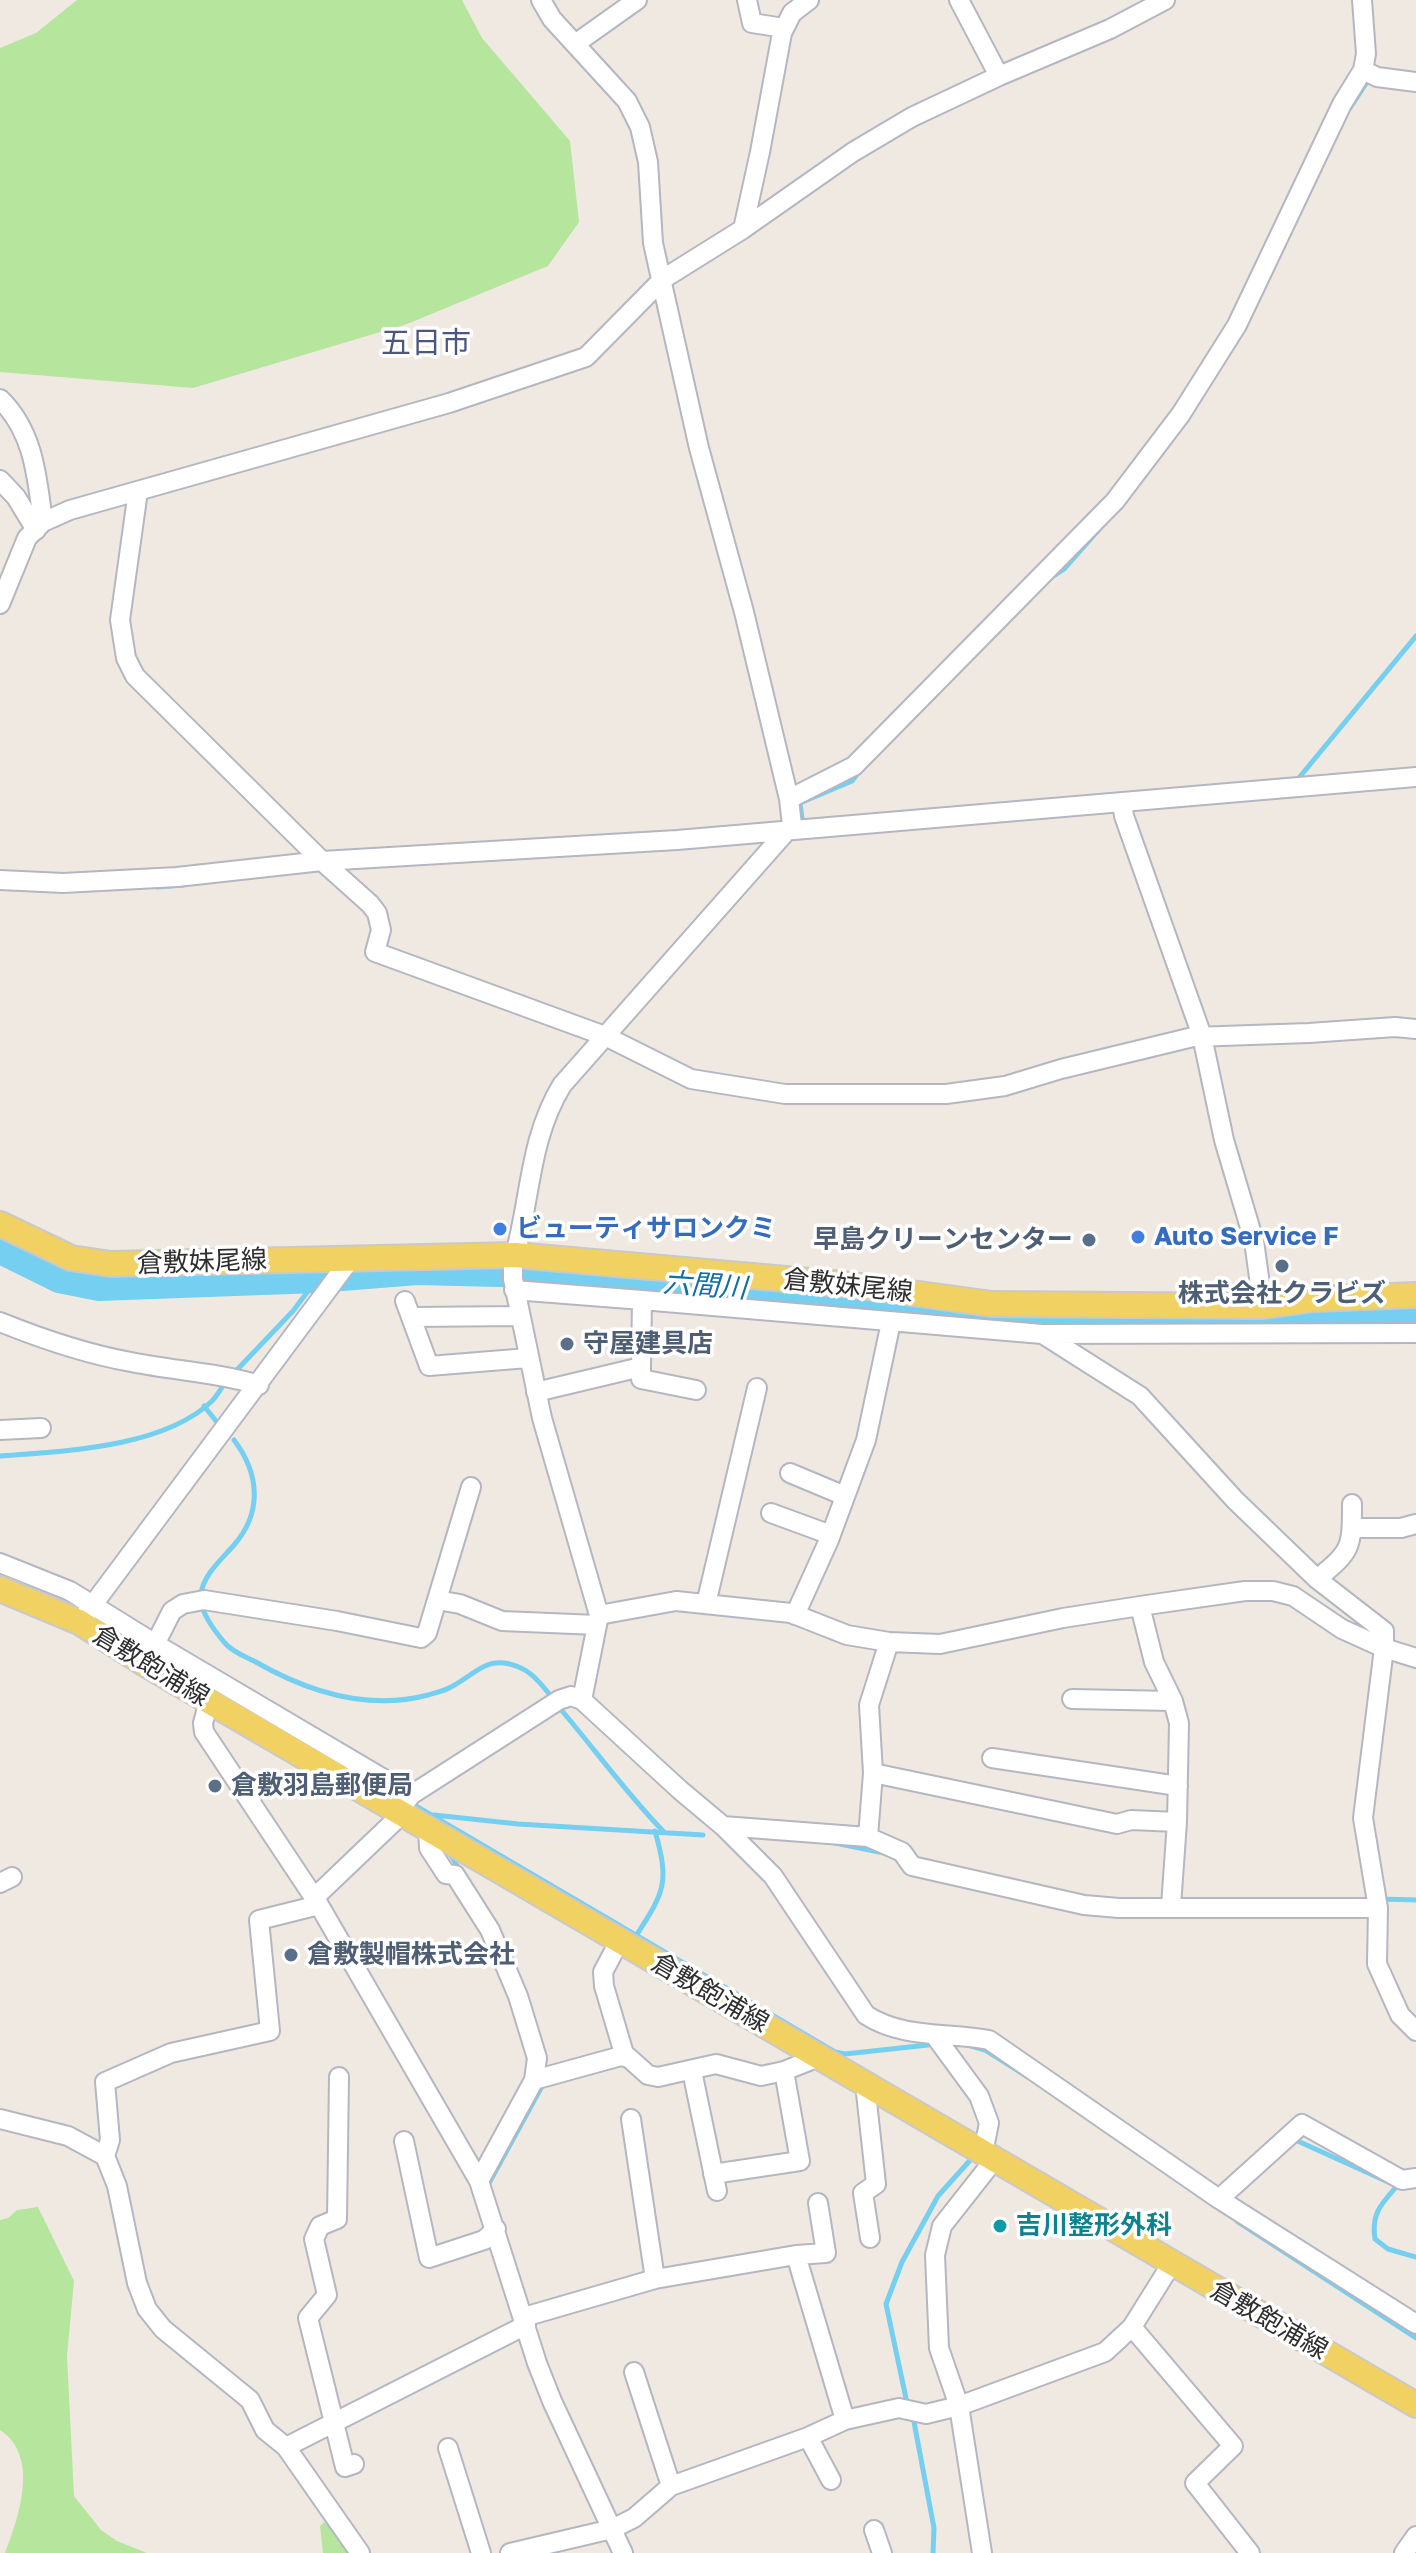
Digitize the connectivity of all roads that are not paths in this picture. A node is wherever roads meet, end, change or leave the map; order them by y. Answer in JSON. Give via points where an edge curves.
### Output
{"nodes":[{"id":1,"x":541,"y":0,"type":"edge"},
{"id":2,"x":637,"y":0,"type":"edge"},
{"id":3,"x":747,"y":0,"type":"edge"},
{"id":4,"x":809,"y":0,"type":"edge"},
{"id":5,"x":959,"y":0,"type":"edge"},
{"id":6,"x":1165,"y":0,"type":"edge"},
{"id":7,"x":1362,"y":0,"type":"edge"},
{"id":8,"x":784,"y":28,"type":"junction"},
{"id":9,"x":575,"y":44,"type":"junction"},
{"id":10,"x":1363,"y":70,"type":"junction"},
{"id":11,"x":999,"y":76,"type":"junction"},
{"id":12,"x":1416,"y":82,"type":"edge"},
{"id":13,"x":743,"y":229,"type":"junction"},
{"id":14,"x":663,"y":279,"type":"junction"},
{"id":15,"x":0,"y":399,"type":"edge"},
{"id":16,"x":0,"y":480,"type":"edge"},
{"id":17,"x":138,"y":491,"type":"junction"},
{"id":18,"x":39,"y":526,"type":"junction"},
{"id":19,"x":0,"y":604,"type":"edge"},
{"id":20,"x":1416,"y":777,"type":"edge"},
{"id":21,"x":789,"y":799,"type":"junction"},
{"id":22,"x":1123,"y":808,"type":"junction"},
{"id":23,"x":783,"y":837,"type":"junction"},
{"id":24,"x":322,"y":861,"type":"junction"},
{"id":25,"x":0,"y":880,"type":"edge"},
{"id":26,"x":1416,"y":1029,"type":"edge"},
{"id":27,"x":605,"y":1036,"type":"junction"},
{"id":28,"x":1202,"y":1036,"type":"junction"},
{"id":29,"x":0,"y":1224,"type":"edge"},
{"id":30,"x":350,"y":1260,"type":"junction"},
{"id":31,"x":514,"y":1271,"type":"junction"},
{"id":32,"x":1416,"y":1295,"type":"edge"},
{"id":33,"x":642,"y":1300,"type":"junction"},
{"id":34,"x":1263,"y":1306,"type":"junction"},
{"id":35,"x":519,"y":1316,"type":"junction"},
{"id":36,"x":1043,"y":1320,"type":"junction"},
{"id":37,"x":0,"y":1322,"type":"edge"},
{"id":38,"x":891,"y":1322,"type":"junction"},
{"id":39,"x":1416,"y":1333,"type":"edge"},
{"id":40,"x":528,"y":1358,"type":"junction"},
{"id":41,"x":641,"y":1367,"type":"junction"},
{"id":42,"x":259,"y":1385,"type":"junction"},
{"id":43,"x":757,"y":1388,"type":"dead end"},
{"id":44,"x":696,"y":1390,"type":"dead end"},
{"id":45,"x":536,"y":1392,"type":"junction"},
{"id":46,"x":41,"y":1428,"type":"dead end"},
{"id":47,"x":0,"y":1430,"type":"edge"},
{"id":48,"x":790,"y":1473,"type":"dead end"},
{"id":49,"x":471,"y":1487,"type":"dead end"},
{"id":50,"x":845,"y":1496,"type":"junction"},
{"id":51,"x":1352,"y":1504,"type":"dead end"},
{"id":52,"x":771,"y":1513,"type":"dead end"},
{"id":53,"x":1416,"y":1524,"type":"edge"},
{"id":54,"x":1352,"y":1528,"type":"junction"},
{"id":55,"x":831,"y":1535,"type":"junction"},
{"id":56,"x":0,"y":1563,"type":"edge"},
{"id":57,"x":1317,"y":1579,"type":"junction"},
{"id":58,"x":0,"y":1589,"type":"edge"},
{"id":59,"x":437,"y":1600,"type":"junction"},
{"id":60,"x":706,"y":1604,"type":"junction"},
{"id":61,"x":1140,"y":1606,"type":"junction"},
{"id":62,"x":86,"y":1614,"type":"junction"},
{"id":63,"x":795,"y":1615,"type":"junction"},
{"id":64,"x":598,"y":1620,"type":"junction"},
{"id":65,"x":889,"y":1642,"type":"junction"},
{"id":66,"x":1384,"y":1648,"type":"junction"},
{"id":67,"x":151,"y":1654,"type":"junction"},
{"id":68,"x":1416,"y":1658,"type":"edge"},
{"id":69,"x":1072,"y":1699,"type":"dead end"},
{"id":70,"x":582,"y":1700,"type":"junction"},
{"id":71,"x":209,"y":1701,"type":"junction"},
{"id":72,"x":1173,"y":1701,"type":"junction"},
{"id":73,"x":992,"y":1758,"type":"dead end"},
{"id":74,"x":873,"y":1773,"type":"junction"},
{"id":75,"x":1178,"y":1786,"type":"junction"},
{"id":76,"x":404,"y":1805,"type":"junction"},
{"id":77,"x":1177,"y":1822,"type":"junction"},
{"id":78,"x":723,"y":1826,"type":"junction"},
{"id":79,"x":428,"y":1829,"type":"junction"},
{"id":80,"x":868,"y":1837,"type":"junction"},
{"id":81,"x":317,"y":1901,"type":"junction"},
{"id":82,"x":1377,"y":1903,"type":"junction"},
{"id":83,"x":1171,"y":1906,"type":"junction"},
{"id":84,"x":620,"y":1940,"type":"junction"},
{"id":85,"x":1416,"y":2031,"type":"edge"},
{"id":86,"x":935,"y":2036,"type":"junction"},
{"id":87,"x":625,"y":2057,"type":"junction"},
{"id":88,"x":819,"y":2057,"type":"junction"},
{"id":89,"x":692,"y":2071,"type":"junction"},
{"id":90,"x":784,"y":2071,"type":"junction"},
{"id":91,"x":339,"y":2077,"type":"dead end"},
{"id":92,"x":534,"y":2080,"type":"junction"},
{"id":93,"x":865,"y":2084,"type":"junction"},
{"id":94,"x":0,"y":2119,"type":"edge"},
{"id":95,"x":631,"y":2119,"type":"dead end"},
{"id":96,"x":404,"y":2141,"type":"dead end"},
{"id":97,"x":105,"y":2156,"type":"junction"},
{"id":98,"x":988,"y":2156,"type":"junction"},
{"id":99,"x":1416,"y":2178,"type":"edge"},
{"id":100,"x":479,"y":2181,"type":"junction"},
{"id":101,"x":1219,"y":2199,"type":"junction"},
{"id":102,"x":818,"y":2203,"type":"dead end"},
{"id":103,"x":496,"y":2229,"type":"junction"},
{"id":104,"x":870,"y":2238,"type":"dead end"},
{"id":105,"x":796,"y":2255,"type":"junction"},
{"id":106,"x":1172,"y":2263,"type":"junction"},
{"id":107,"x":655,"y":2279,"type":"junction"},
{"id":108,"x":525,"y":2321,"type":"junction"},
{"id":109,"x":1416,"y":2324,"type":"edge"},
{"id":110,"x":1132,"y":2327,"type":"junction"},
{"id":111,"x":634,"y":2372,"type":"dead end"},
{"id":112,"x":1416,"y":2405,"type":"edge"},
{"id":113,"x":959,"y":2406,"type":"junction"},
{"id":114,"x":845,"y":2420,"type":"junction"},
{"id":115,"x":335,"y":2422,"type":"junction"},
{"id":116,"x":808,"y":2437,"type":"junction"},
{"id":117,"x":286,"y":2447,"type":"junction"},
{"id":118,"x":448,"y":2448,"type":"dead end"},
{"id":119,"x":354,"y":2464,"type":"dead end"},
{"id":120,"x":831,"y":2480,"type":"dead end"},
{"id":121,"x":671,"y":2486,"type":"junction"},
{"id":122,"x":612,"y":2529,"type":"junction"},
{"id":123,"x":874,"y":2530,"type":"dead end"},
{"id":124,"x":1416,"y":2536,"type":"edge"},
{"id":125,"x":360,"y":2553,"type":"edge"},
{"id":126,"x":481,"y":2553,"type":"edge"},
{"id":127,"x":510,"y":2553,"type":"edge"},
{"id":128,"x":623,"y":2553,"type":"edge"},
{"id":129,"x":882,"y":2553,"type":"edge"},
{"id":130,"x":982,"y":2553,"type":"edge"},
{"id":131,"x":1250,"y":2553,"type":"edge"},
{"id":132,"x":1404,"y":2553,"type":"edge"}],
"edges":[{"from":1,"to":9,"type":"street"},
{"from":2,"to":9,"type":"street"},
{"from":3,"to":8,"type":"street","via":[[752,23]]},
{"from":4,"to":8,"type":"street","via":[[792,13]]},
{"from":5,"to":11,"type":"street"},
{"from":6,"to":11,"type":"street"},
{"from":7,"to":10,"type":"street"},
{"from":8,"to":13,"type":"street"},
{"from":9,"to":14,"type":"street","via":[[627,101],[640,127],[648,162],[653,243]]},
{"from":10,"to":12,"type":"street"},
{"from":10,"to":21,"type":"street","via":[[1237,325],[1181,414],[1115,501],[854,766]]},
{"from":11,"to":13,"type":"street","via":[[865,145]]},
{"from":13,"to":14,"type":"street"},
{"from":14,"to":17,"type":"street","via":[[586,357],[549,372]]},
{"from":14,"to":21,"type":"street","via":[[699,448]]},
{"from":15,"to":18,"type":"street","via":[[25,431],[35,466]]},
{"from":16,"to":18,"type":"street"},
{"from":17,"to":18,"type":"street","via":[[70,510]]},
{"from":17,"to":24,"type":"street","via":[[120,620],[126,658],[135,676]]},
{"from":18,"to":19,"type":"street","via":[[27,538]]},
{"from":20,"to":22,"type":"street"},
{"from":21,"to":23,"type":"street","via":[[792,825]]},
{"from":22,"to":23,"type":"street"},
{"from":22,"to":28,"type":"street"},
{"from":23,"to":24,"type":"street"},
{"from":23,"to":27,"type":"street"},
{"from":24,"to":25,"type":"street","via":[[177,877],[63,883]]},
{"from":24,"to":27,"type":"street","via":[[377,913],[381,930],[375,952]]},
{"from":26,"to":28,"type":"street"},
{"from":27,"to":28,"type":"street","via":[[691,1079],[785,1094],[946,1094],[1005,1086]]},
{"from":27,"to":31,"type":"street","via":[[547,1110]]},
{"from":28,"to":34,"type":"street","via":[[1224,1140],[1254,1241]]},
{"from":29,"to":30,"type":"main road","name":"倉敷妹尾線","via":[[90,1263]]},
{"from":30,"to":31,"type":"main road","name":"倉敷妹尾線"},
{"from":30,"to":42,"type":"street"},
{"from":31,"to":33,"type":"street"},
{"from":31,"to":35,"type":"street"},
{"from":31,"to":36,"type":"main road","name":"倉敷妹尾線","via":[[853,1285],[992,1304]]},
{"from":32,"to":34,"type":"main road","name":"倉敷妹尾線"},
{"from":33,"to":38,"type":"street"},
{"from":33,"to":41,"type":"street"},
{"from":34,"to":36,"type":"main road","name":"倉敷妹尾線"},
{"from":35,"to":40,"type":"street"},
{"from":35,"to":40,"type":"street","via":[[408,1309],[429,1366]]},
{"from":36,"to":38,"type":"street"},
{"from":36,"to":39,"type":"street"},
{"from":36,"to":57,"type":"street","via":[[1140,1396],[1235,1500]]},
{"from":37,"to":42,"type":"street","via":[[44,1340],[130,1362]]},
{"from":38,"to":50,"type":"street","via":[[866,1440]]},
{"from":40,"to":45,"type":"street"},
{"from":41,"to":44,"type":"street","via":[[641,1379]]},
{"from":41,"to":45,"type":"street"},
{"from":42,"to":62,"type":"street"},
{"from":43,"to":60,"type":"street"},
{"from":45,"to":64,"type":"street"},
{"from":46,"to":47,"type":"street"},
{"from":48,"to":50,"type":"street"},
{"from":49,"to":59,"type":"street"},
{"from":50,"to":55,"type":"street"},
{"from":51,"to":54,"type":"street"},
{"from":52,"to":55,"type":"street"},
{"from":53,"to":54,"type":"street"},
{"from":54,"to":57,"type":"street","via":[[1346,1555]]},
{"from":55,"to":63,"type":"street"},
{"from":56,"to":62,"type":"street","via":[[70,1591]]},
{"from":57,"to":66,"type":"street","via":[[1384,1631]]},
{"from":58,"to":62,"type":"main road","name":"倉敷飽浦線"},
{"from":59,"to":64,"type":"street","via":[[502,1621]]},
{"from":59,"to":67,"type":"street","via":[[421,1638],[322,1618],[201,1601],[183,1604],[172,1611]]},
{"from":60,"to":63,"type":"street"},
{"from":60,"to":64,"type":"street","via":[[676,1601]]},
{"from":61,"to":65,"type":"street","via":[[940,1644]]},
{"from":61,"to":66,"type":"street","via":[[1273,1591],[1293,1596],[1342,1629]]},
{"from":61,"to":72,"type":"street","via":[[1154,1662]]},
{"from":62,"to":67,"type":"main road","name":"倉敷飽浦線"},
{"from":63,"to":65,"type":"street","via":[[847,1635]]},
{"from":64,"to":70,"type":"street"},
{"from":65,"to":74,"type":"street","via":[[869,1705]]},
{"from":66,"to":68,"type":"street"},
{"from":66,"to":82,"type":"street","via":[[1363,1818]]},
{"from":67,"to":71,"type":"main road","name":"倉敷飽浦線"},
{"from":67,"to":76,"type":"street"},
{"from":69,"to":72,"type":"street"},
{"from":70,"to":76,"type":"street","via":[[571,1696],[556,1702]]},
{"from":70,"to":78,"type":"street"},
{"from":71,"to":76,"type":"main road","name":"倉敷飽浦線"},
{"from":71,"to":81,"type":"street","via":[[204,1732]]},
{"from":72,"to":75,"type":"street","via":[[1179,1723]]},
{"from":73,"to":75,"type":"street"},
{"from":74,"to":77,"type":"street","via":[[1117,1824]]},
{"from":74,"to":80,"type":"street"},
{"from":75,"to":77,"type":"street"},
{"from":76,"to":79,"type":"main road","name":"倉敷飽浦線"},
{"from":76,"to":81,"type":"street"},
{"from":77,"to":83,"type":"street"},
{"from":78,"to":80,"type":"street"},
{"from":78,"to":86,"type":"street","via":[[773,1876],[866,2015]]},
{"from":79,"to":84,"type":"main road","name":"倉敷飽浦線"},
{"from":79,"to":92,"type":"street","via":[[429,1848],[446,1874],[455,1875],[506,1967],[537,2058]]},
{"from":80,"to":83,"type":"street","via":[[902,1852],[912,1866],[941,1873],[1084,1905]]},
{"from":81,"to":97,"type":"street","via":[[259,1920],[270,2031],[171,2053],[105,2082],[110,2140]]},
{"from":81,"to":100,"type":"street"},
{"from":82,"to":83,"type":"street"},
{"from":82,"to":85,"type":"street","via":[[1377,1964],[1400,2015]]},
{"from":84,"to":87,"type":"street","via":[[603,1972]]},
{"from":84,"to":88,"type":"main road","name":"倉敷飽浦線"},
{"from":86,"to":98,"type":"street","via":[[979,2096],[989,2123]]},
{"from":86,"to":101,"type":"street","via":[[989,2040]]},
{"from":87,"to":89,"type":"street","via":[[648,2075]]},
{"from":87,"to":92,"type":"street"},
{"from":88,"to":90,"type":"street"},
{"from":88,"to":93,"type":"main road","name":"倉敷飽浦線"},
{"from":89,"to":90,"type":"street","via":[[716,2064],[761,2076]]},
{"from":89,"to":90,"type":"street","via":[[715,2183],[800,2161]]},
{"from":91,"to":115,"type":"street","via":[[337,2219],[320,2226],[314,2239],[327,2295],[308,2318]]},
{"from":92,"to":100,"type":"street"},
{"from":93,"to":98,"type":"main road","name":"倉敷飽浦線"},
{"from":93,"to":104,"type":"street","via":[[876,2184],[863,2193]]},
{"from":94,"to":97,"type":"street","via":[[68,2136]]},
{"from":95,"to":107,"type":"street"},
{"from":96,"to":103,"type":"street","via":[[429,2258],[484,2240]]},
{"from":97,"to":117,"type":"street","via":[[147,2309],[163,2329],[250,2400],[265,2430]]},
{"from":98,"to":106,"type":"main road","name":"倉敷飽浦線"},
{"from":98,"to":113,"type":"street","via":[[942,2226],[935,2255],[939,2348]]},
{"from":99,"to":101,"type":"street","via":[[1402,2180],[1302,2124]]},
{"from":100,"to":103,"type":"street"},
{"from":101,"to":109,"type":"street"},
{"from":102,"to":105,"type":"street","via":[[826,2253]]},
{"from":103,"to":108,"type":"street"},
{"from":105,"to":107,"type":"street"},
{"from":105,"to":114,"type":"street"},
{"from":106,"to":110,"type":"street"},
{"from":106,"to":112,"type":"main road","name":"倉敷飽浦線"},
{"from":107,"to":108,"type":"street"},
{"from":108,"to":115,"type":"street"},
{"from":108,"to":122,"type":"street","via":[[552,2401]]},
{"from":110,"to":113,"type":"street","via":[[1105,2352]]},
{"from":110,"to":131,"type":"street","via":[[1233,2446],[1195,2483]]},
{"from":111,"to":121,"type":"street"},
{"from":113,"to":114,"type":"street","via":[[926,2414],[899,2408]]},
{"from":113,"to":130,"type":"street"},
{"from":114,"to":116,"type":"street"},
{"from":115,"to":117,"type":"street"},
{"from":115,"to":119,"type":"street","via":[[345,2467]]},
{"from":116,"to":120,"type":"street"},
{"from":116,"to":121,"type":"street"},
{"from":117,"to":125,"type":"street"},
{"from":118,"to":126,"type":"street"},
{"from":121,"to":122,"type":"street","via":[[634,2518]]},
{"from":122,"to":127,"type":"street"},
{"from":122,"to":128,"type":"street"},
{"from":123,"to":129,"type":"street"},
{"from":124,"to":132,"type":"street"}]}
